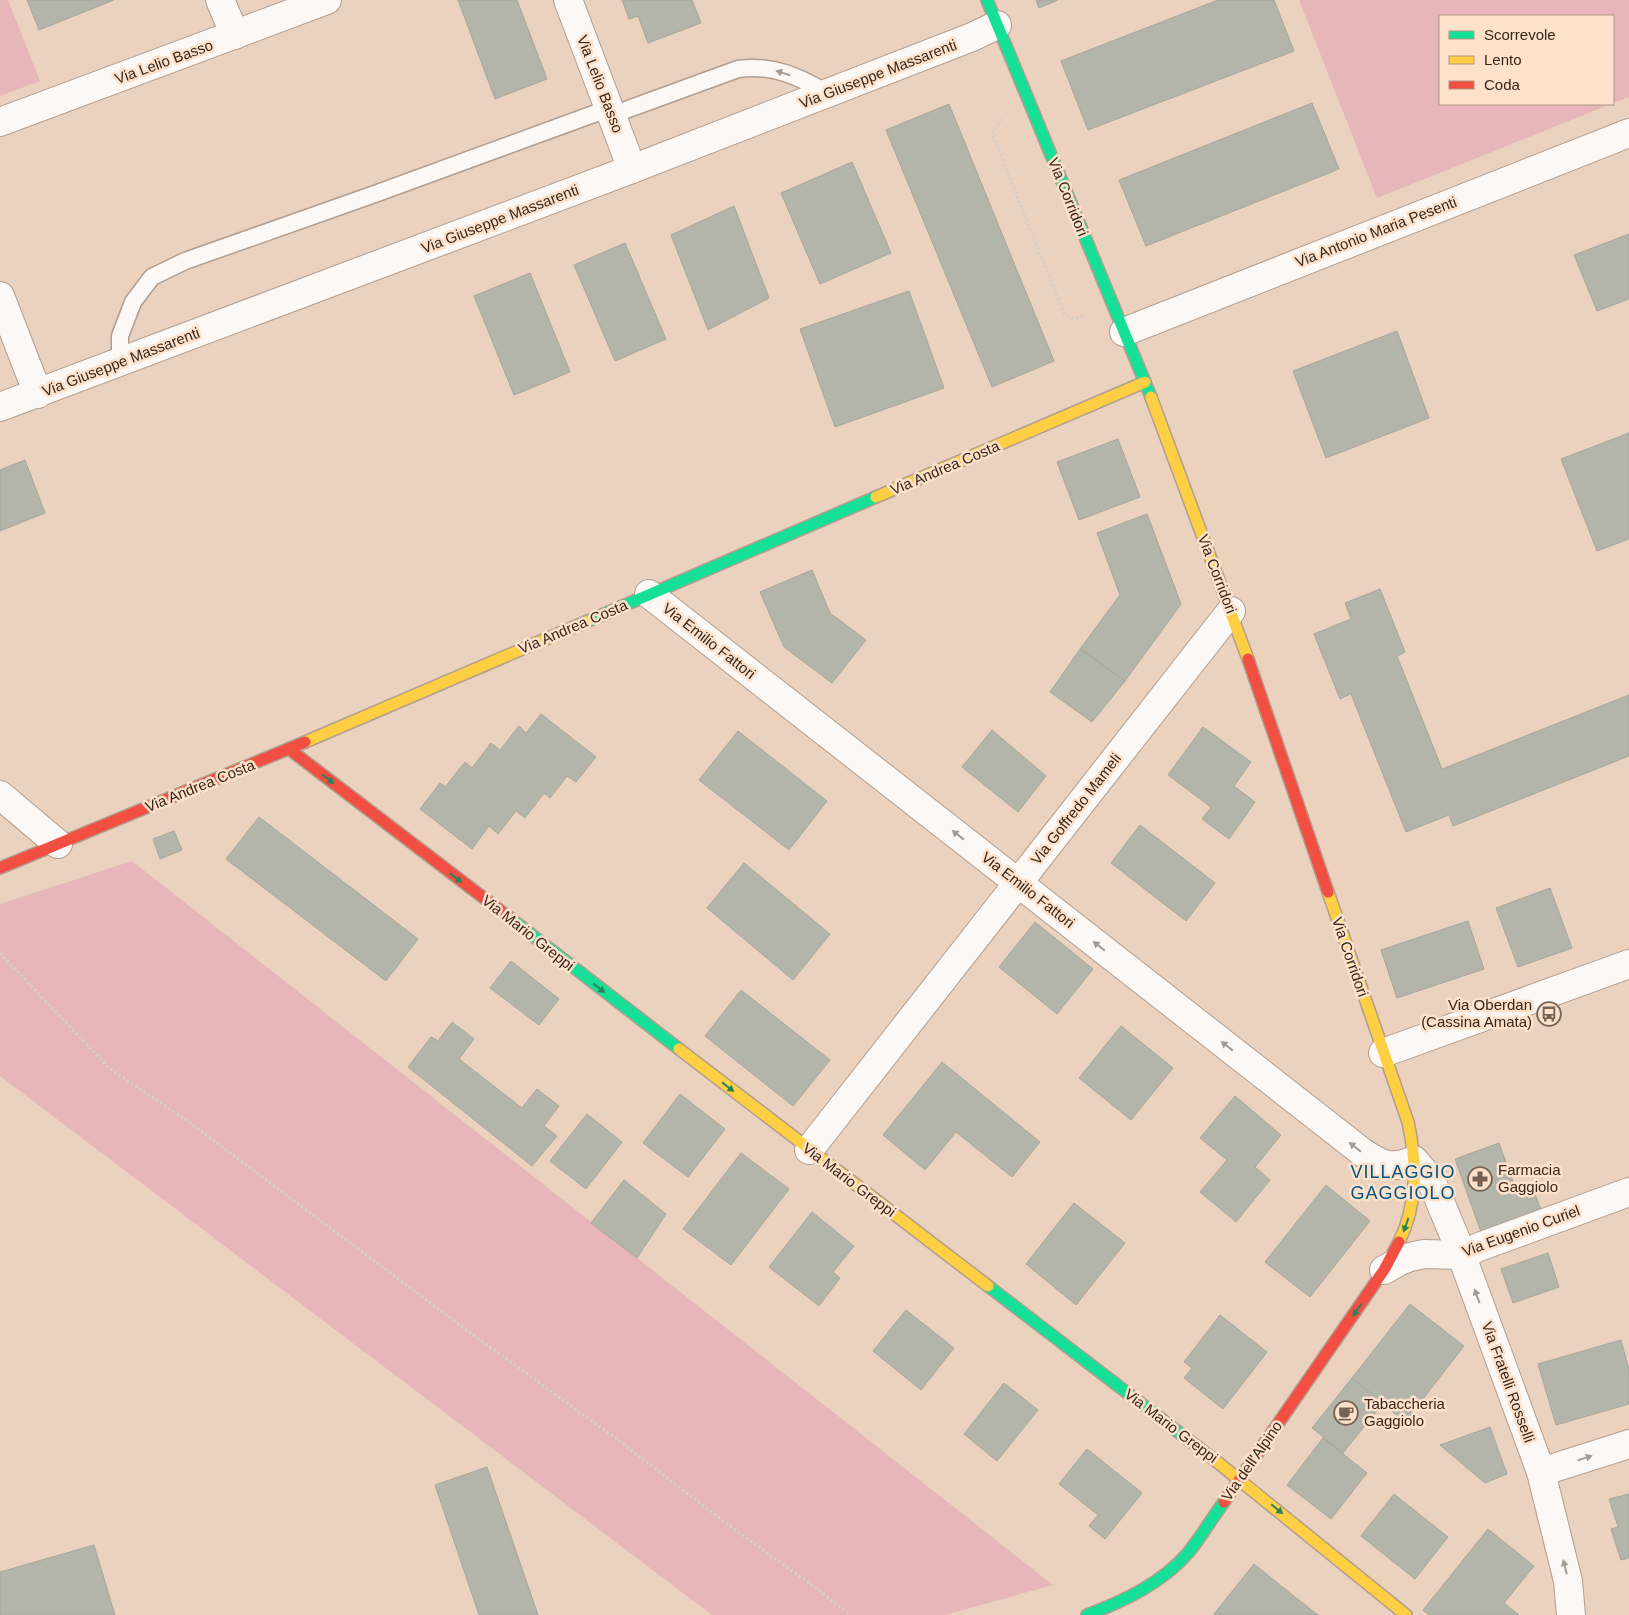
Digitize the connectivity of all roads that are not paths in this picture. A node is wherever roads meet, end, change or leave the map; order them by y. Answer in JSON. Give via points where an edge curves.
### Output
{"nodes":[{"id":1,"x":220,"y":0,"type":"edge"},
{"id":2,"x":328,"y":0,"type":"edge"},
{"id":3,"x":568,"y":0,"type":"edge"},
{"id":4,"x":992,"y":12,"type":"edge"},
{"id":5,"x":234,"y":36,"type":"junction"},
{"id":6,"x":827,"y":93,"type":"junction"},
{"id":7,"x":611,"y":111,"type":"junction"},
{"id":8,"x":0,"y":122,"type":"edge"},
{"id":9,"x":1629,"y":133,"type":"edge"},
{"id":10,"x":632,"y":169,"type":"junction"},
{"id":11,"x":0,"y":296,"type":"edge"},
{"id":12,"x":1124,"y":332,"type":"junction"},
{"id":13,"x":120,"y":362,"type":"junction"},
{"id":14,"x":1145,"y":382,"type":"junction"},
{"id":15,"x":38,"y":394,"type":"junction"},
{"id":16,"x":0,"y":407,"type":"edge"},
{"id":17,"x":649,"y":594,"type":"junction"},
{"id":18,"x":1231,"y":611,"type":"junction"},
{"id":19,"x":289,"y":749,"type":"junction"},
{"id":20,"x":0,"y":795,"type":"edge"},
{"id":21,"x":58,"y":844,"type":"junction"},
{"id":22,"x":0,"y":868,"type":"edge"},
{"id":23,"x":1018,"y":882,"type":"junction"},
{"id":24,"x":1629,"y":964,"type":"edge"},
{"id":25,"x":1384,"y":1053,"type":"junction"},
{"id":26,"x":810,"y":1150,"type":"junction"},
{"id":27,"x":1414,"y":1160,"type":"junction"},
{"id":28,"x":1629,"y":1192,"type":"edge"},
{"id":29,"x":1462,"y":1255,"type":"junction"},
{"id":30,"x":1384,"y":1270,"type":"junction"},
{"id":31,"x":1629,"y":1444,"type":"edge"},
{"id":32,"x":1541,"y":1472,"type":"junction"},
{"id":33,"x":1240,"y":1478,"type":"junction"},
{"id":34,"x":1087,"y":1615,"type":"edge"},
{"id":35,"x":1406,"y":1615,"type":"edge"},
{"id":36,"x":1571,"y":1615,"type":"edge"}],
"edges":[{"from":1,"to":5,"type":"street"},
{"from":2,"to":5,"type":"street","name":"Via Lelio Basso"},
{"from":3,"to":7,"type":"street","name":"Via Lelio Basso"},
{"from":4,"to":6,"type":"street","name":"Via Giuseppe Massarenti","via":[[972,37]]},
{"from":4,"to":12,"type":"street","name":"Via Corridori"},
{"from":5,"to":8,"type":"street","name":"Via Lelio Basso"},
{"from":6,"to":7,"type":"lane","one_way":true,"via":[[802,78],[752,67]]},
{"from":6,"to":10,"type":"street","name":"Via Giuseppe Massarenti"},
{"from":7,"to":10,"type":"street","name":"Via Lelio Basso"},
{"from":7,"to":13,"type":"lane","via":[[185,261],[152,277],[133,302],[120,336]]},
{"from":9,"to":12,"type":"street","name":"Via Antonio Maria Pesenti"},
{"from":10,"to":13,"type":"street","name":"Via Giuseppe Massarenti"},
{"from":11,"to":15,"type":"street"},
{"from":12,"to":14,"type":"street","name":"Via Corridori"},
{"from":13,"to":15,"type":"street","name":"Via Giuseppe Massarenti"},
{"from":14,"to":17,"type":"street","name":"Via Andrea Costa"},
{"from":14,"to":18,"type":"street","name":"Via Corridori"},
{"from":15,"to":16,"type":"street","name":"Via Giuseppe Massarenti"},
{"from":17,"to":19,"type":"street","name":"Via Andrea Costa"},
{"from":23,"to":17,"type":"street","name":"Via Emilio Fattori","one_way":true},
{"from":18,"to":23,"type":"street","name":"Via Goffredo Mameli"},
{"from":18,"to":25,"type":"street","name":"Via Corridori"},
{"from":19,"to":21,"type":"street","name":"Via Andrea Costa"},
{"from":19,"to":26,"type":"street","name":"Via Mario Greppi","one_way":true},
{"from":20,"to":21,"type":"street"},
{"from":21,"to":22,"type":"street","name":"Via Andrea Costa"},
{"from":23,"to":26,"type":"street","name":"Via Goffredo Mameli"},
{"from":27,"to":23,"type":"street","name":"Via Emilio Fattori","one_way":true,"via":[[1396,1166],[1386,1165],[1362,1152]]},
{"from":24,"to":25,"type":"street"},
{"from":25,"to":27,"type":"street","name":"Via Corridori","via":[[1408,1122]]},
{"from":26,"to":33,"type":"street","name":"Via Mario Greppi"},
{"from":27,"to":29,"type":"street","name":"Via Fratelli Rosselli","via":[[1431,1180]]},
{"from":27,"to":30,"type":"street","name":"Via dell'Alpino","one_way":true,"via":[[1415,1186],[1411,1211],[1402,1237]]},
{"from":28,"to":29,"type":"street","name":"Via Eugenio Curiel"},
{"from":29,"to":30,"type":"street","name":"Via Eugenio Curiel","via":[[1424,1254]]},
{"from":32,"to":29,"type":"street","name":"Via Fratelli Rosselli","one_way":true},
{"from":30,"to":33,"type":"street","name":"Via dell'Alpino","one_way":true},
{"from":32,"to":31,"type":"street","one_way":true},
{"from":36,"to":32,"type":"street","name":"Via Fratelli Rosselli","one_way":true,"via":[[1568,1581]]},
{"from":33,"to":34,"type":"street","name":"Via dell'Alpino","via":[[1188,1553],[1169,1572],[1124,1600]]},
{"from":33,"to":35,"type":"street","name":"Via Mario Greppi","one_way":true}]}
